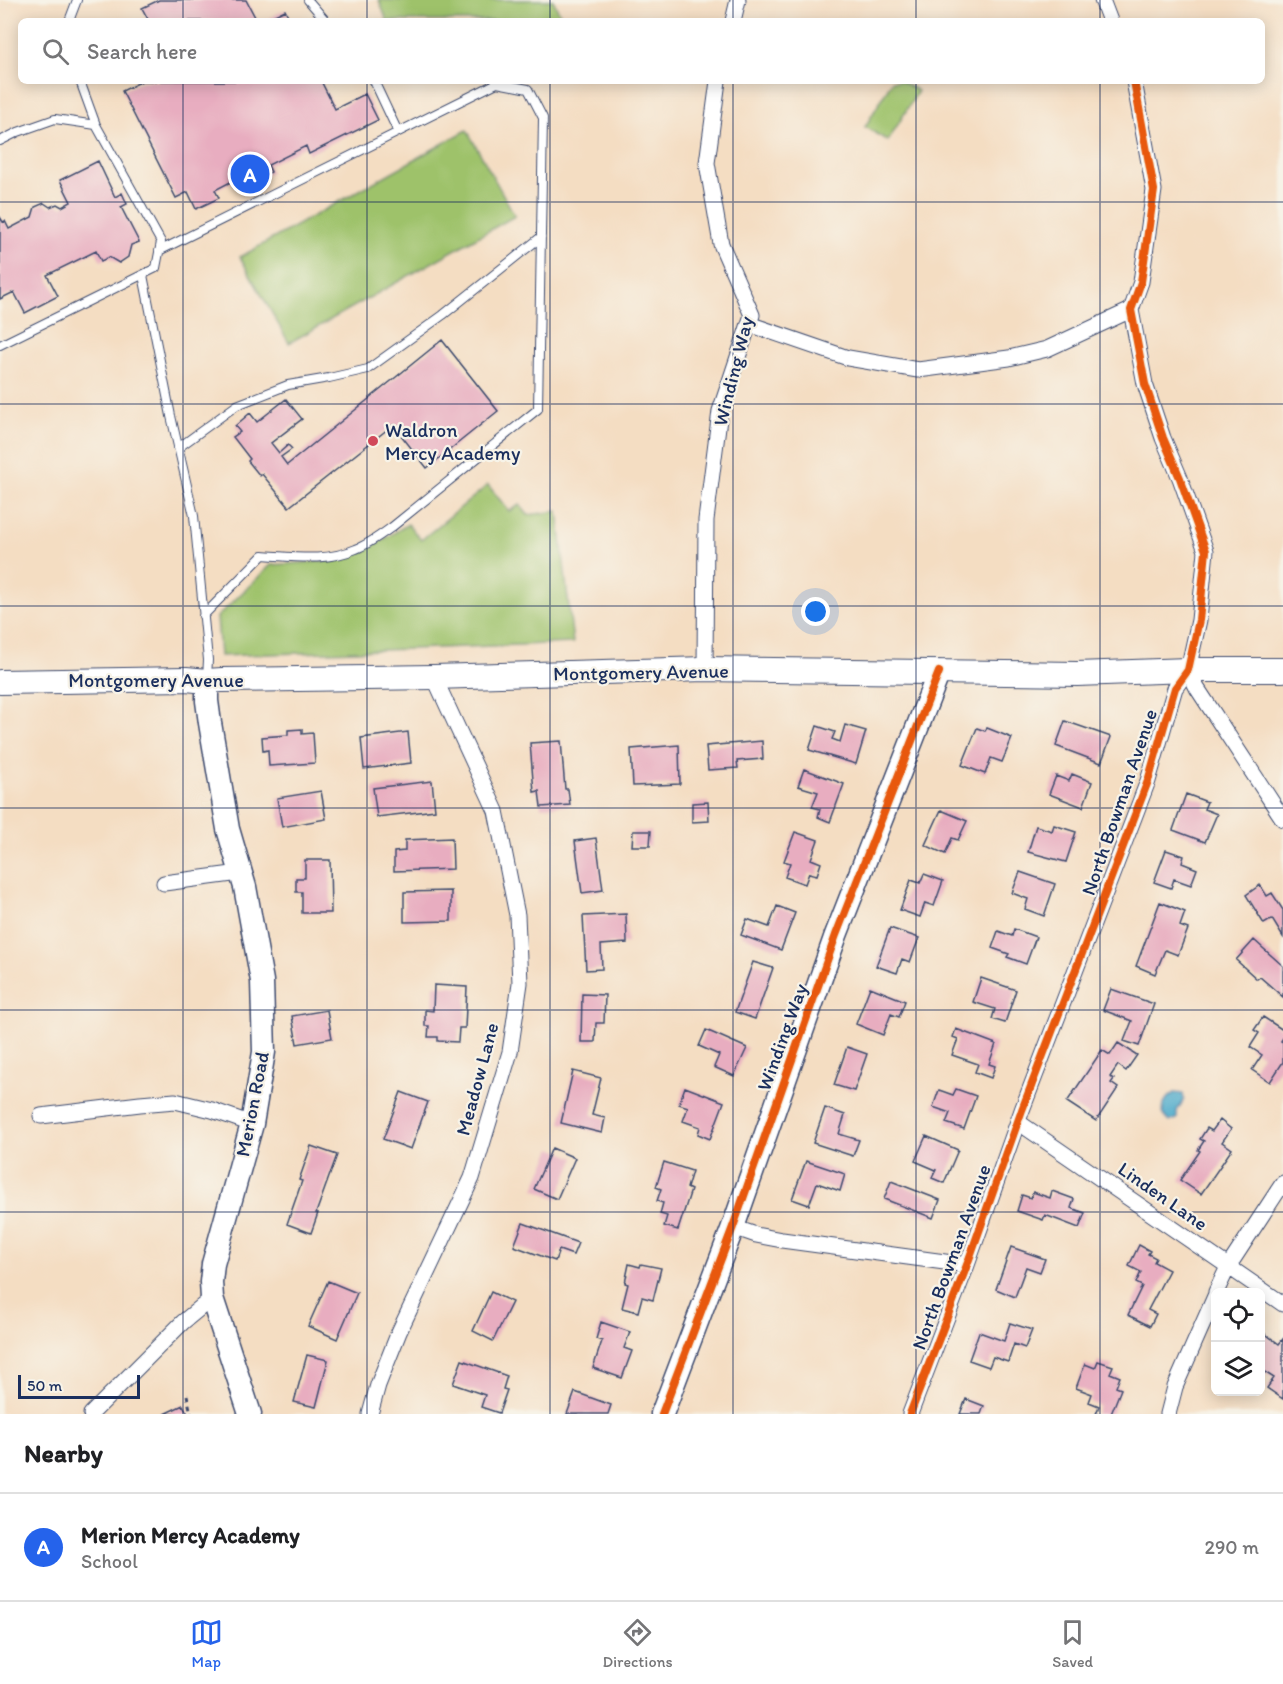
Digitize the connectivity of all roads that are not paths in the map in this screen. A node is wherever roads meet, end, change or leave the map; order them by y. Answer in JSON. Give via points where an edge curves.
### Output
{"nodes":[{"id":1,"x":77,"y":0,"type":"edge"},
{"id":2,"x":308,"y":0,"type":"edge"},
{"id":3,"x":738,"y":0,"type":"edge"},
{"id":4,"x":1102,"y":0,"type":"edge"},
{"id":5,"x":70,"y":18,"type":"edge"},
{"id":6,"x":323,"y":18,"type":"edge"},
{"id":7,"x":734,"y":18,"type":"edge"},
{"id":8,"x":1109,"y":18,"type":"edge"},
{"id":9,"x":81,"y":84,"type":"edge"},
{"id":10,"x":375,"y":84,"type":"edge"},
{"id":11,"x":495,"y":84,"type":"edge"},
{"id":12,"x":502,"y":84,"type":"edge"},
{"id":13,"x":718,"y":84,"type":"edge"},
{"id":14,"x":1135,"y":84,"type":"edge"},
{"id":15,"x":96,"y":125,"type":"junction"},
{"id":16,"x":398,"y":132,"type":"junction"},
{"id":17,"x":0,"y":141,"type":"edge"},
{"id":18,"x":541,"y":237,"type":"junction"},
{"id":19,"x":159,"y":251,"type":"junction"},
{"id":20,"x":143,"y":275,"type":"junction"},
{"id":21,"x":1131,"y":310,"type":"junction"},
{"id":22,"x":749,"y":324,"type":"junction"},
{"id":23,"x":0,"y":345,"type":"edge"},
{"id":24,"x":178,"y":448,"type":"junction"},
{"id":25,"x":203,"y":616,"type":"junction"},
{"id":26,"x":705,"y":669,"type":"junction"},
{"id":27,"x":1188,"y":670,"type":"junction"},
{"id":28,"x":1283,"y":670,"type":"edge"},
{"id":29,"x":939,"y":672,"type":"junction"},
{"id":30,"x":434,"y":677,"type":"junction"},
{"id":31,"x":207,"y":681,"type":"junction"},
{"id":32,"x":0,"y":682,"type":"edge"},
{"id":33,"x":1283,"y":819,"type":"edge"},
{"id":34,"x":240,"y":873,"type":"junction"},
{"id":35,"x":164,"y":883,"type":"dead end"},
{"id":36,"x":41,"y":1116,"type":"dead end"},
{"id":37,"x":1018,"y":1122,"type":"junction"},
{"id":38,"x":252,"y":1124,"type":"junction"},
{"id":39,"x":1283,"y":1183,"type":"edge"},
{"id":40,"x":733,"y":1227,"type":"junction"},
{"id":41,"x":967,"y":1265,"type":"junction"},
{"id":42,"x":1228,"y":1267,"type":"junction"},
{"id":43,"x":1219,"y":1288,"type":"edge"},
{"id":44,"x":212,"y":1298,"type":"junction"},
{"id":45,"x":1283,"y":1304,"type":"edge"},
{"id":46,"x":1211,"y":1305,"type":"edge"},
{"id":47,"x":91,"y":1414,"type":"edge"},
{"id":48,"x":250,"y":1414,"type":"edge"},
{"id":49,"x":370,"y":1414,"type":"edge"},
{"id":50,"x":662,"y":1414,"type":"edge"},
{"id":51,"x":910,"y":1414,"type":"edge"},
{"id":52,"x":1168,"y":1414,"type":"edge"}],
"edges":[{"from":1,"to":5,"type":"lane"},
{"from":2,"to":6,"type":"lane"},
{"from":3,"to":7,"type":"street"},
{"from":4,"to":8,"type":"street"},
{"from":9,"to":15,"type":"lane"},
{"from":10,"to":16,"type":"lane"},
{"from":11,"to":16,"type":"lane"},
{"from":12,"to":18,"type":"lane","via":[[528,89],[543,118]]},
{"from":13,"to":22,"type":"street","name":"Winding Way","via":[[707,163],[721,244],[752,315]]},
{"from":14,"to":21,"type":"street","via":[[1154,190],[1141,282]]},
{"from":15,"to":17,"type":"lane","via":[[54,119]]},
{"from":15,"to":19,"type":"lane","via":[[161,242]]},
{"from":16,"to":19,"type":"lane"},
{"from":18,"to":24,"type":"lane","via":[[368,369],[288,385],[245,400]]},
{"from":18,"to":25,"type":"lane","via":[[539,405],[535,412],[392,527],[354,550],[326,558],[263,555]]},
{"from":19,"to":20,"type":"lane","via":[[156,268]]},
{"from":20,"to":23,"type":"lane"},
{"from":20,"to":24,"type":"lane"},
{"from":21,"to":22,"type":"street","via":[[1047,349],[918,370],[848,358]]},
{"from":21,"to":27,"type":"street","name":"North Bowman Avenue","via":[[1145,384],[1206,551],[1199,620]]},
{"from":22,"to":26,"type":"street","name":"Winding Way","via":[[720,411],[707,509]]},
{"from":24,"to":25,"type":"lane","via":[[194,516]]},
{"from":25,"to":31,"type":"lane"},
{"from":26,"to":29,"type":"main road","name":"Montgomery Avenue"},
{"from":26,"to":30,"type":"main road","name":"Montgomery Avenue"},
{"from":27,"to":28,"type":"main road","name":"Montgomery Avenue"},
{"from":27,"to":29,"type":"main road","name":"Montgomery Avenue","via":[[1077,674]]},
{"from":27,"to":33,"type":"street"},
{"from":27,"to":37,"type":"street","name":"North Bowman Avenue","via":[[1175,688],[1148,780]]},
{"from":29,"to":40,"type":"street","name":"Winding Way","via":[[836,935]]},
{"from":30,"to":31,"type":"main road","name":"Montgomery Avenue"},
{"from":30,"to":49,"type":"street","name":"Meadow Lane","via":[[496,811],[517,915],[520,983],[510,1052],[472,1178],[399,1332]]},
{"from":31,"to":32,"type":"main road","name":"Montgomery Avenue"},
{"from":31,"to":34,"type":"street","name":"Merion Road","via":[[219,780]]},
{"from":34,"to":35,"type":"street"},
{"from":34,"to":38,"type":"street","name":"Merion Road","via":[[262,981],[264,1052]]},
{"from":36,"to":38,"type":"street","via":[[176,1101]]},
{"from":37,"to":41,"type":"street","name":"North Bowman Avenue"},
{"from":37,"to":42,"type":"street","name":"Linden Lane"},
{"from":38,"to":44,"type":"street","name":"Merion Road","via":[[213,1264]]},
{"from":39,"to":42,"type":"street"},
{"from":40,"to":41,"type":"street","via":[[782,1240]]},
{"from":40,"to":50,"type":"street","name":"Winding Way"},
{"from":41,"to":51,"type":"street","name":"North Bowman Avenue"},
{"from":42,"to":43,"type":"street"},
{"from":42,"to":45,"type":"street","name":"Linden Lane"},
{"from":44,"to":47,"type":"street"},
{"from":44,"to":48,"type":"street","name":"Merion Road"},
{"from":46,"to":52,"type":"street","via":[[1175,1387]]}]}
